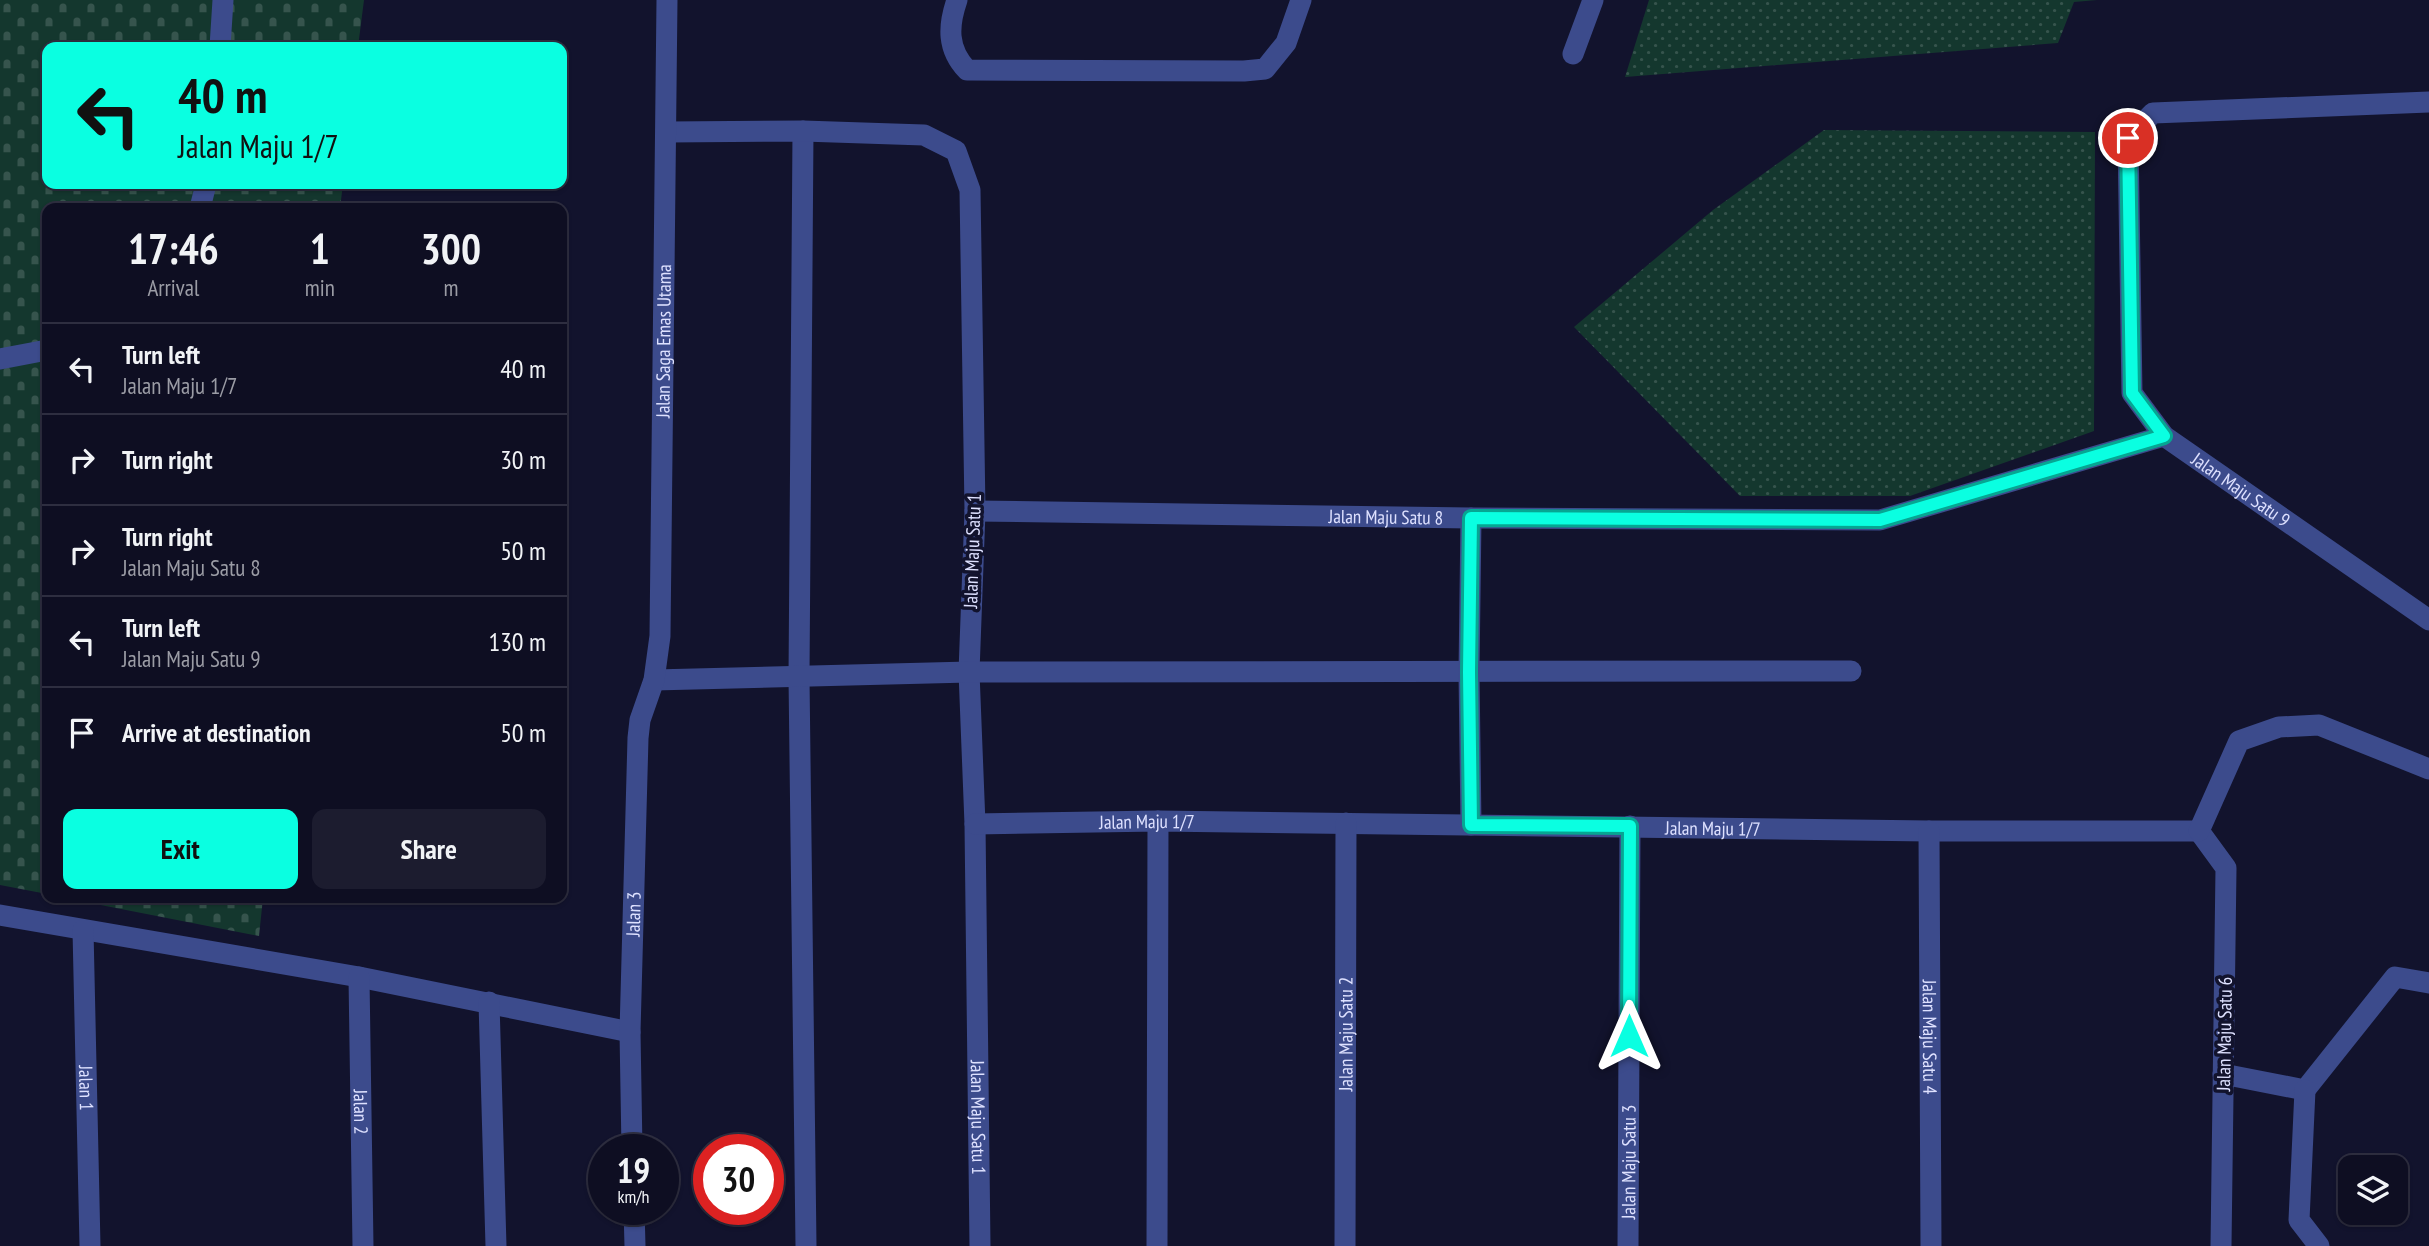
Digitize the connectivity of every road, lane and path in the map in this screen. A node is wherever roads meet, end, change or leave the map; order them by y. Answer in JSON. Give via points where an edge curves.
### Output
{"nodes":[{"id":1,"x":223,"y":0,"type":"edge"},
{"id":2,"x":667,"y":0,"type":"edge"},
{"id":3,"x":957,"y":0,"type":"edge"},
{"id":4,"x":1301,"y":0,"type":"edge"},
{"id":5,"x":1593,"y":0,"type":"edge"},
{"id":6,"x":220,"y":42,"type":"edge"},
{"id":7,"x":1573,"y":54,"type":"dead end"},
{"id":8,"x":2429,"y":102,"type":"edge"},
{"id":9,"x":803,"y":131,"type":"junction"},
{"id":10,"x":667,"y":132,"type":"junction"},
{"id":11,"x":42,"y":351,"type":"edge"},
{"id":12,"x":0,"y":359,"type":"edge"},
{"id":13,"x":2164,"y":436,"type":"junction"},
{"id":14,"x":975,"y":511,"type":"junction"},
{"id":15,"x":1471,"y":518,"type":"junction"},
{"id":16,"x":2429,"y":620,"type":"edge"},
{"id":17,"x":1851,"y":671,"type":"dead end"},
{"id":18,"x":969,"y":672,"type":"junction"},
{"id":19,"x":1469,"y":672,"type":"junction"},
{"id":20,"x":799,"y":677,"type":"junction"},
{"id":21,"x":654,"y":680,"type":"junction"},
{"id":22,"x":2429,"y":769,"type":"edge"},
{"id":23,"x":1158,"y":821,"type":"junction"},
{"id":24,"x":1346,"y":823,"type":"junction"},
{"id":25,"x":975,"y":824,"type":"junction"},
{"id":26,"x":1471,"y":825,"type":"junction"},
{"id":27,"x":1630,"y":826,"type":"junction"},
{"id":28,"x":1929,"y":831,"type":"junction"},
{"id":29,"x":2199,"y":831,"type":"junction"},
{"id":30,"x":0,"y":915,"type":"edge"},
{"id":31,"x":83,"y":930,"type":"junction"},
{"id":32,"x":359,"y":977,"type":"junction"},
{"id":33,"x":2429,"y":983,"type":"edge"},
{"id":34,"x":489,"y":1002,"type":"junction"},
{"id":35,"x":630,"y":1032,"type":"junction"},
{"id":36,"x":2223,"y":1074,"type":"junction"},
{"id":37,"x":2305,"y":1090,"type":"junction"},
{"id":38,"x":632,"y":1134,"type":"edge"},
{"id":39,"x":634,"y":1225,"type":"edge"},
{"id":40,"x":90,"y":1246,"type":"edge"},
{"id":41,"x":363,"y":1246,"type":"edge"},
{"id":42,"x":496,"y":1246,"type":"edge"},
{"id":43,"x":635,"y":1246,"type":"edge"},
{"id":44,"x":806,"y":1246,"type":"edge"},
{"id":45,"x":980,"y":1246,"type":"edge"},
{"id":46,"x":1157,"y":1246,"type":"edge"},
{"id":47,"x":1345,"y":1246,"type":"edge"},
{"id":48,"x":1628,"y":1246,"type":"edge"},
{"id":49,"x":1931,"y":1246,"type":"edge"},
{"id":50,"x":2221,"y":1246,"type":"edge"},
{"id":51,"x":2319,"y":1246,"type":"edge"}],
"edges":[{"from":1,"to":6,"type":"street"},
{"from":2,"to":10,"type":"street","name":"Jalan Saga Emas Utama"},
{"from":3,"to":4,"type":"street","via":[[950,20],[951,45],[967,70],[1244,71],[1265,69],[1286,43]]},
{"from":5,"to":7,"type":"street"},
{"from":8,"to":13,"type":"street","name":"Jalan Maju Satu 9","via":[[2153,113],[2128,138],[2132,393]]},
{"from":9,"to":10,"type":"street","name":"Jalan Maju Satu 1"},
{"from":9,"to":14,"type":"street","name":"Jalan Maju Satu 1","via":[[924,135],[956,151],[970,190]]},
{"from":9,"to":20,"type":"street"},
{"from":10,"to":21,"type":"street","name":"Jalan Saga Emas Utama","via":[[660,636]]},
{"from":11,"to":12,"type":"street"},
{"from":13,"to":15,"type":"street","name":"Jalan Maju Satu 8","via":[[1880,520]]},
{"from":13,"to":16,"type":"street","name":"Jalan Maju Satu 9"},
{"from":14,"to":15,"type":"street","name":"Jalan Maju Satu 8"},
{"from":14,"to":18,"type":"street","name":"Jalan Maju Satu 1"},
{"from":15,"to":19,"type":"street"},
{"from":17,"to":19,"type":"street"},
{"from":18,"to":19,"type":"street"},
{"from":18,"to":20,"type":"street"},
{"from":18,"to":25,"type":"street","name":"Jalan Maju Satu 1"},
{"from":19,"to":26,"type":"street"},
{"from":20,"to":21,"type":"street"},
{"from":20,"to":44,"type":"street"},
{"from":21,"to":35,"type":"street","name":"Jalan 3","via":[[638,737]]},
{"from":22,"to":29,"type":"street","via":[[2319,725],[2279,727],[2239,741]]},
{"from":23,"to":24,"type":"street","name":"Jalan Maju 1/7"},
{"from":23,"to":25,"type":"street","name":"Jalan Maju 1/7"},
{"from":23,"to":46,"type":"street"},
{"from":24,"to":26,"type":"street","name":"Jalan Maju 1/7"},
{"from":24,"to":47,"type":"street","name":"Jalan Maju Satu 2"},
{"from":25,"to":45,"type":"street","name":"Jalan Maju Satu 1"},
{"from":26,"to":27,"type":"street","name":"Jalan Maju 1/7"},
{"from":27,"to":28,"type":"street","name":"Jalan Maju 1/7"},
{"from":27,"to":48,"type":"street","name":"Jalan Maju Satu 3"},
{"from":28,"to":29,"type":"street","name":"Jalan Maju 1/7"},
{"from":28,"to":49,"type":"street","name":"Jalan Maju Satu 4"},
{"from":29,"to":36,"type":"street","name":"Jalan Maju Satu 6","via":[[2226,868]]},
{"from":30,"to":31,"type":"street"},
{"from":31,"to":32,"type":"street"},
{"from":31,"to":40,"type":"street","name":"Jalan 1"},
{"from":32,"to":34,"type":"street"},
{"from":32,"to":41,"type":"street","name":"Jalan 2"},
{"from":33,"to":37,"type":"street","via":[[2395,977]]},
{"from":34,"to":35,"type":"street"},
{"from":34,"to":42,"type":"street"},
{"from":35,"to":38,"type":"street","name":"Jalan 3"},
{"from":36,"to":37,"type":"street"},
{"from":36,"to":50,"type":"street","name":"Jalan Maju Satu 6"},
{"from":37,"to":51,"type":"street","via":[[2299,1220]]},
{"from":39,"to":43,"type":"street"}]}
